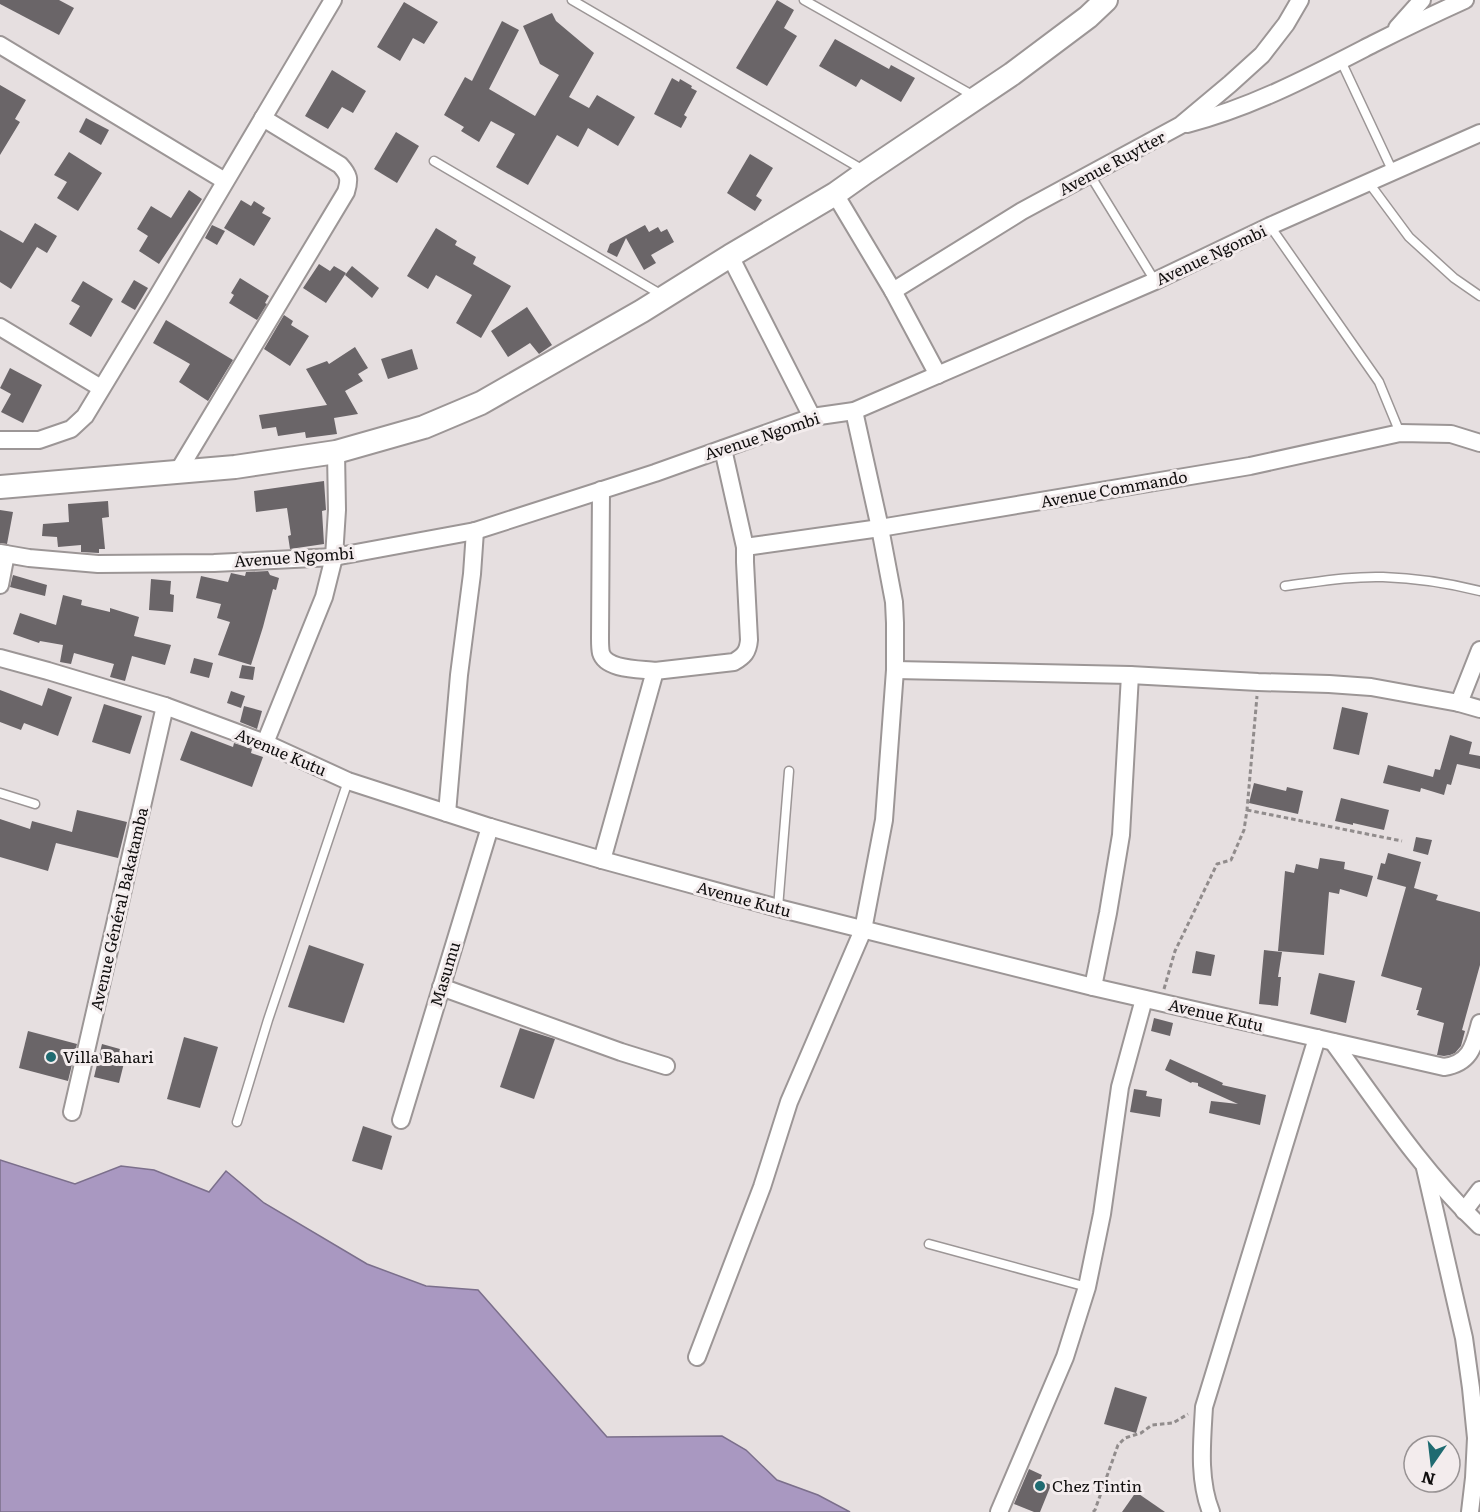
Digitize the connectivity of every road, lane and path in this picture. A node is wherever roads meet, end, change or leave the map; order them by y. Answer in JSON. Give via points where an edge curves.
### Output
{"nodes":[{"id":1,"x":333,"y":0,"type":"edge"},
{"id":2,"x":572,"y":0,"type":"edge"},
{"id":3,"x":804,"y":0,"type":"edge"},
{"id":4,"x":1106,"y":0,"type":"edge"},
{"id":5,"x":1300,"y":0,"type":"edge"},
{"id":6,"x":1422,"y":0,"type":"edge"},
{"id":7,"x":1465,"y":0,"type":"edge"},
{"id":8,"x":1391,"y":35,"type":"junction"},
{"id":9,"x":0,"y":45,"type":"edge"},
{"id":10,"x":1341,"y":61,"type":"junction"},
{"id":11,"x":977,"y":98,"type":"junction"},
{"id":12,"x":263,"y":118,"type":"junction"},
{"id":13,"x":1181,"y":125,"type":"junction"},
{"id":14,"x":1480,"y":134,"type":"edge"},
{"id":15,"x":434,"y":161,"type":"dead end"},
{"id":16,"x":866,"y":171,"type":"junction"},
{"id":17,"x":1393,"y":172,"type":"junction"},
{"id":18,"x":1090,"y":175,"type":"junction"},
{"id":19,"x":225,"y":181,"type":"junction"},
{"id":20,"x":1368,"y":183,"type":"junction"},
{"id":21,"x":835,"y":194,"type":"junction"},
{"id":22,"x":1270,"y":226,"type":"junction"},
{"id":23,"x":730,"y":255,"type":"junction"},
{"id":24,"x":1155,"y":281,"type":"junction"},
{"id":25,"x":893,"y":291,"type":"junction"},
{"id":26,"x":1480,"y":296,"type":"edge"},
{"id":27,"x":665,"y":297,"type":"junction"},
{"id":28,"x":0,"y":327,"type":"edge"},
{"id":29,"x":938,"y":375,"type":"junction"},
{"id":30,"x":101,"y":388,"type":"junction"},
{"id":31,"x":854,"y":411,"type":"junction"},
{"id":32,"x":812,"y":417,"type":"junction"},
{"id":33,"x":1400,"y":433,"type":"junction"},
{"id":34,"x":0,"y":440,"type":"edge"},
{"id":35,"x":1480,"y":443,"type":"edge"},
{"id":36,"x":723,"y":449,"type":"junction"},
{"id":37,"x":336,"y":452,"type":"junction"},
{"id":38,"x":177,"y":473,"type":"junction"},
{"id":39,"x":0,"y":487,"type":"edge"},
{"id":40,"x":601,"y":489,"type":"junction"},
{"id":41,"x":880,"y":528,"type":"junction"},
{"id":42,"x":475,"y":531,"type":"junction"},
{"id":43,"x":745,"y":547,"type":"junction"},
{"id":44,"x":3,"y":554,"type":"edge"},
{"id":45,"x":334,"y":557,"type":"junction"},
{"id":46,"x":0,"y":585,"type":"edge"},
{"id":47,"x":1285,"y":586,"type":"dead end"},
{"id":48,"x":1480,"y":591,"type":"edge"},
{"id":49,"x":1480,"y":650,"type":"edge"},
{"id":50,"x":0,"y":658,"type":"edge"},
{"id":51,"x":895,"y":670,"type":"junction"},
{"id":52,"x":655,"y":671,"type":"junction"},
{"id":53,"x":1130,"y":675,"type":"junction"},
{"id":54,"x":1258,"y":682,"type":"junction"},
{"id":55,"x":1460,"y":703,"type":"junction"},
{"id":56,"x":165,"y":706,"type":"junction"},
{"id":57,"x":1480,"y":709,"type":"edge"},
{"id":58,"x":265,"y":743,"type":"junction"},
{"id":59,"x":789,"y":771,"type":"dead end"},
{"id":60,"x":348,"y":781,"type":"junction"},
{"id":61,"x":0,"y":793,"type":"edge"},
{"id":62,"x":35,"y":804,"type":"dead end"},
{"id":63,"x":1247,"y":810,"type":"junction"},
{"id":64,"x":447,"y":813,"type":"junction"},
{"id":65,"x":490,"y":827,"type":"junction"},
{"id":66,"x":1402,"y":841,"type":"dead end"},
{"id":67,"x":602,"y":860,"type":"junction"},
{"id":68,"x":778,"y":909,"type":"junction"},
{"id":69,"x":863,"y":930,"type":"junction"},
{"id":70,"x":441,"y":987,"type":"junction"},
{"id":71,"x":1093,"y":987,"type":"junction"},
{"id":72,"x":1152,"y":1001,"type":"junction"},
{"id":73,"x":1480,"y":1023,"type":"edge"},
{"id":74,"x":1325,"y":1040,"type":"junction"},
{"id":75,"x":666,"y":1066,"type":"dead end"},
{"id":76,"x":72,"y":1112,"type":"dead end"},
{"id":77,"x":401,"y":1120,"type":"dead end"},
{"id":78,"x":237,"y":1122,"type":"dead end"},
{"id":79,"x":1425,"y":1168,"type":"junction"},
{"id":80,"x":1480,"y":1190,"type":"edge"},
{"id":81,"x":1464,"y":1211,"type":"junction"},
{"id":82,"x":1480,"y":1226,"type":"edge"},
{"id":83,"x":929,"y":1244,"type":"dead end"},
{"id":84,"x":1087,"y":1287,"type":"junction"},
{"id":85,"x":697,"y":1357,"type":"dead end"},
{"id":86,"x":1204,"y":1407,"type":"junction"},
{"id":87,"x":999,"y":1512,"type":"edge"},
{"id":88,"x":1093,"y":1512,"type":"edge"},
{"id":89,"x":1211,"y":1512,"type":"edge"},
{"id":90,"x":1470,"y":1512,"type":"edge"}],
"edges":[{"from":1,"to":12,"type":"street"},
{"from":2,"to":16,"type":"lane"},
{"from":3,"to":11,"type":"lane"},
{"from":4,"to":11,"type":"main road"},
{"from":5,"to":13,"type":"street","name":"Avenue Ruytter","via":[[1262,55]]},
{"from":6,"to":8,"type":"street"},
{"from":7,"to":8,"type":"street"},
{"from":8,"to":10,"type":"street"},
{"from":9,"to":19,"type":"street"},
{"from":10,"to":13,"type":"street","via":[[1281,91]]},
{"from":10,"to":17,"type":"lane"},
{"from":11,"to":16,"type":"main road"},
{"from":12,"to":19,"type":"street"},
{"from":12,"to":38,"type":"street","via":[[340,165],[349,183]]},
{"from":13,"to":18,"type":"street","name":"Avenue Ruytter"},
{"from":14,"to":17,"type":"street","name":"Avenue Ngombi"},
{"from":15,"to":27,"type":"lane"},
{"from":16,"to":21,"type":"main road"},
{"from":17,"to":20,"type":"street","name":"Avenue Ngombi"},
{"from":18,"to":24,"type":"lane"},
{"from":18,"to":25,"type":"street","name":"Avenue Ruytter","via":[[1022,211]]},
{"from":19,"to":30,"type":"street"},
{"from":20,"to":22,"type":"street","name":"Avenue Ngombi"},
{"from":20,"to":26,"type":"lane","via":[[1409,237]]},
{"from":21,"to":23,"type":"main road"},
{"from":21,"to":25,"type":"street"},
{"from":22,"to":24,"type":"street","name":"Avenue Ngombi"},
{"from":22,"to":33,"type":"lane","via":[[1379,382]]},
{"from":23,"to":27,"type":"main road"},
{"from":23,"to":32,"type":"street"},
{"from":24,"to":29,"type":"street","name":"Avenue Ngombi"},
{"from":25,"to":29,"type":"street"},
{"from":27,"to":37,"type":"main road","via":[[481,403],[424,427]]},
{"from":28,"to":30,"type":"street"},
{"from":29,"to":31,"type":"street","name":"Avenue Ngombi"},
{"from":30,"to":34,"type":"street","via":[[85,416],[71,429],[39,440]]},
{"from":31,"to":32,"type":"street","name":"Avenue Ngombi"},
{"from":31,"to":41,"type":"street"},
{"from":32,"to":36,"type":"street","name":"Avenue Ngombi"},
{"from":33,"to":35,"type":"street","name":"Avenue Commando","via":[[1451,434]]},
{"from":33,"to":41,"type":"street","name":"Avenue Commando","via":[[1250,466]]},
{"from":36,"to":40,"type":"street","name":"Avenue Ngombi"},
{"from":36,"to":43,"type":"street"},
{"from":37,"to":38,"type":"main road"},
{"from":37,"to":45,"type":"street"},
{"from":38,"to":39,"type":"main road"},
{"from":40,"to":42,"type":"street","name":"Avenue Ngombi"},
{"from":40,"to":52,"type":"street","via":[[601,654],[619,667]]},
{"from":41,"to":43,"type":"street","name":"Avenue Commando"},
{"from":41,"to":51,"type":"street","via":[[894,602]]},
{"from":42,"to":45,"type":"street","name":"Avenue Ngombi"},
{"from":42,"to":64,"type":"street"},
{"from":43,"to":52,"type":"street","via":[[749,640],[744,656],[734,662]]},
{"from":44,"to":45,"type":"street","name":"Avenue Ngombi","via":[[98,564]]},
{"from":44,"to":46,"type":"street"},
{"from":45,"to":58,"type":"street","via":[[324,597]]},
{"from":47,"to":48,"type":"lane","via":[[1383,577]]},
{"from":49,"to":55,"type":"street"},
{"from":50,"to":56,"type":"street","name":"Avenue Kutu"},
{"from":51,"to":53,"type":"street"},
{"from":51,"to":69,"type":"street","via":[[884,820]]},
{"from":52,"to":67,"type":"street"},
{"from":53,"to":54,"type":"street"},
{"from":53,"to":71,"type":"street","via":[[1121,835]]},
{"from":54,"to":55,"type":"street","via":[[1371,687]]},
{"from":54,"to":63,"type":"path"},
{"from":55,"to":57,"type":"street"},
{"from":56,"to":58,"type":"street","name":"Avenue Kutu"},
{"from":56,"to":76,"type":"street","name":"Avenue Général Bakatamba"},
{"from":58,"to":60,"type":"street","name":"Avenue Kutu"},
{"from":59,"to":68,"type":"lane"},
{"from":60,"to":64,"type":"street","name":"Avenue Kutu"},
{"from":60,"to":78,"type":"lane"},
{"from":61,"to":62,"type":"lane"},
{"from":63,"to":66,"type":"path"},
{"from":63,"to":72,"type":"path","via":[[1244,830],[1231,860],[1217,864]]},
{"from":64,"to":65,"type":"street","name":"Avenue Kutu"},
{"from":65,"to":67,"type":"street","name":"Avenue Kutu"},
{"from":65,"to":70,"type":"street","name":"Masumu"},
{"from":67,"to":68,"type":"street","name":"Avenue Kutu"},
{"from":68,"to":69,"type":"street","name":"Avenue Kutu"},
{"from":69,"to":71,"type":"street","name":"Avenue Kutu"},
{"from":69,"to":85,"type":"street","via":[[789,1102],[762,1187]]},
{"from":70,"to":75,"type":"street"},
{"from":70,"to":77,"type":"street","name":"Masumu"},
{"from":71,"to":72,"type":"street","name":"Avenue Kutu"},
{"from":72,"to":74,"type":"street","name":"Avenue Kutu"},
{"from":72,"to":84,"type":"street","via":[[1120,1087]]},
{"from":73,"to":74,"type":"street","name":"Avenue Kutu","via":[[1473,1047],[1463,1060],[1444,1067]]},
{"from":74,"to":79,"type":"street"},
{"from":74,"to":86,"type":"street"},
{"from":79,"to":81,"type":"street"},
{"from":79,"to":90,"type":"street","via":[[1472,1388],[1476,1438]]},
{"from":80,"to":81,"type":"street"},
{"from":81,"to":82,"type":"street"},
{"from":83,"to":84,"type":"lane"},
{"from":84,"to":87,"type":"street","via":[[1065,1357]]},
{"from":86,"to":88,"type":"path","via":[[1173,1423],[1152,1425],[1125,1438],[1118,1445]]},
{"from":86,"to":89,"type":"street","via":[[1204,1487]]}]}
